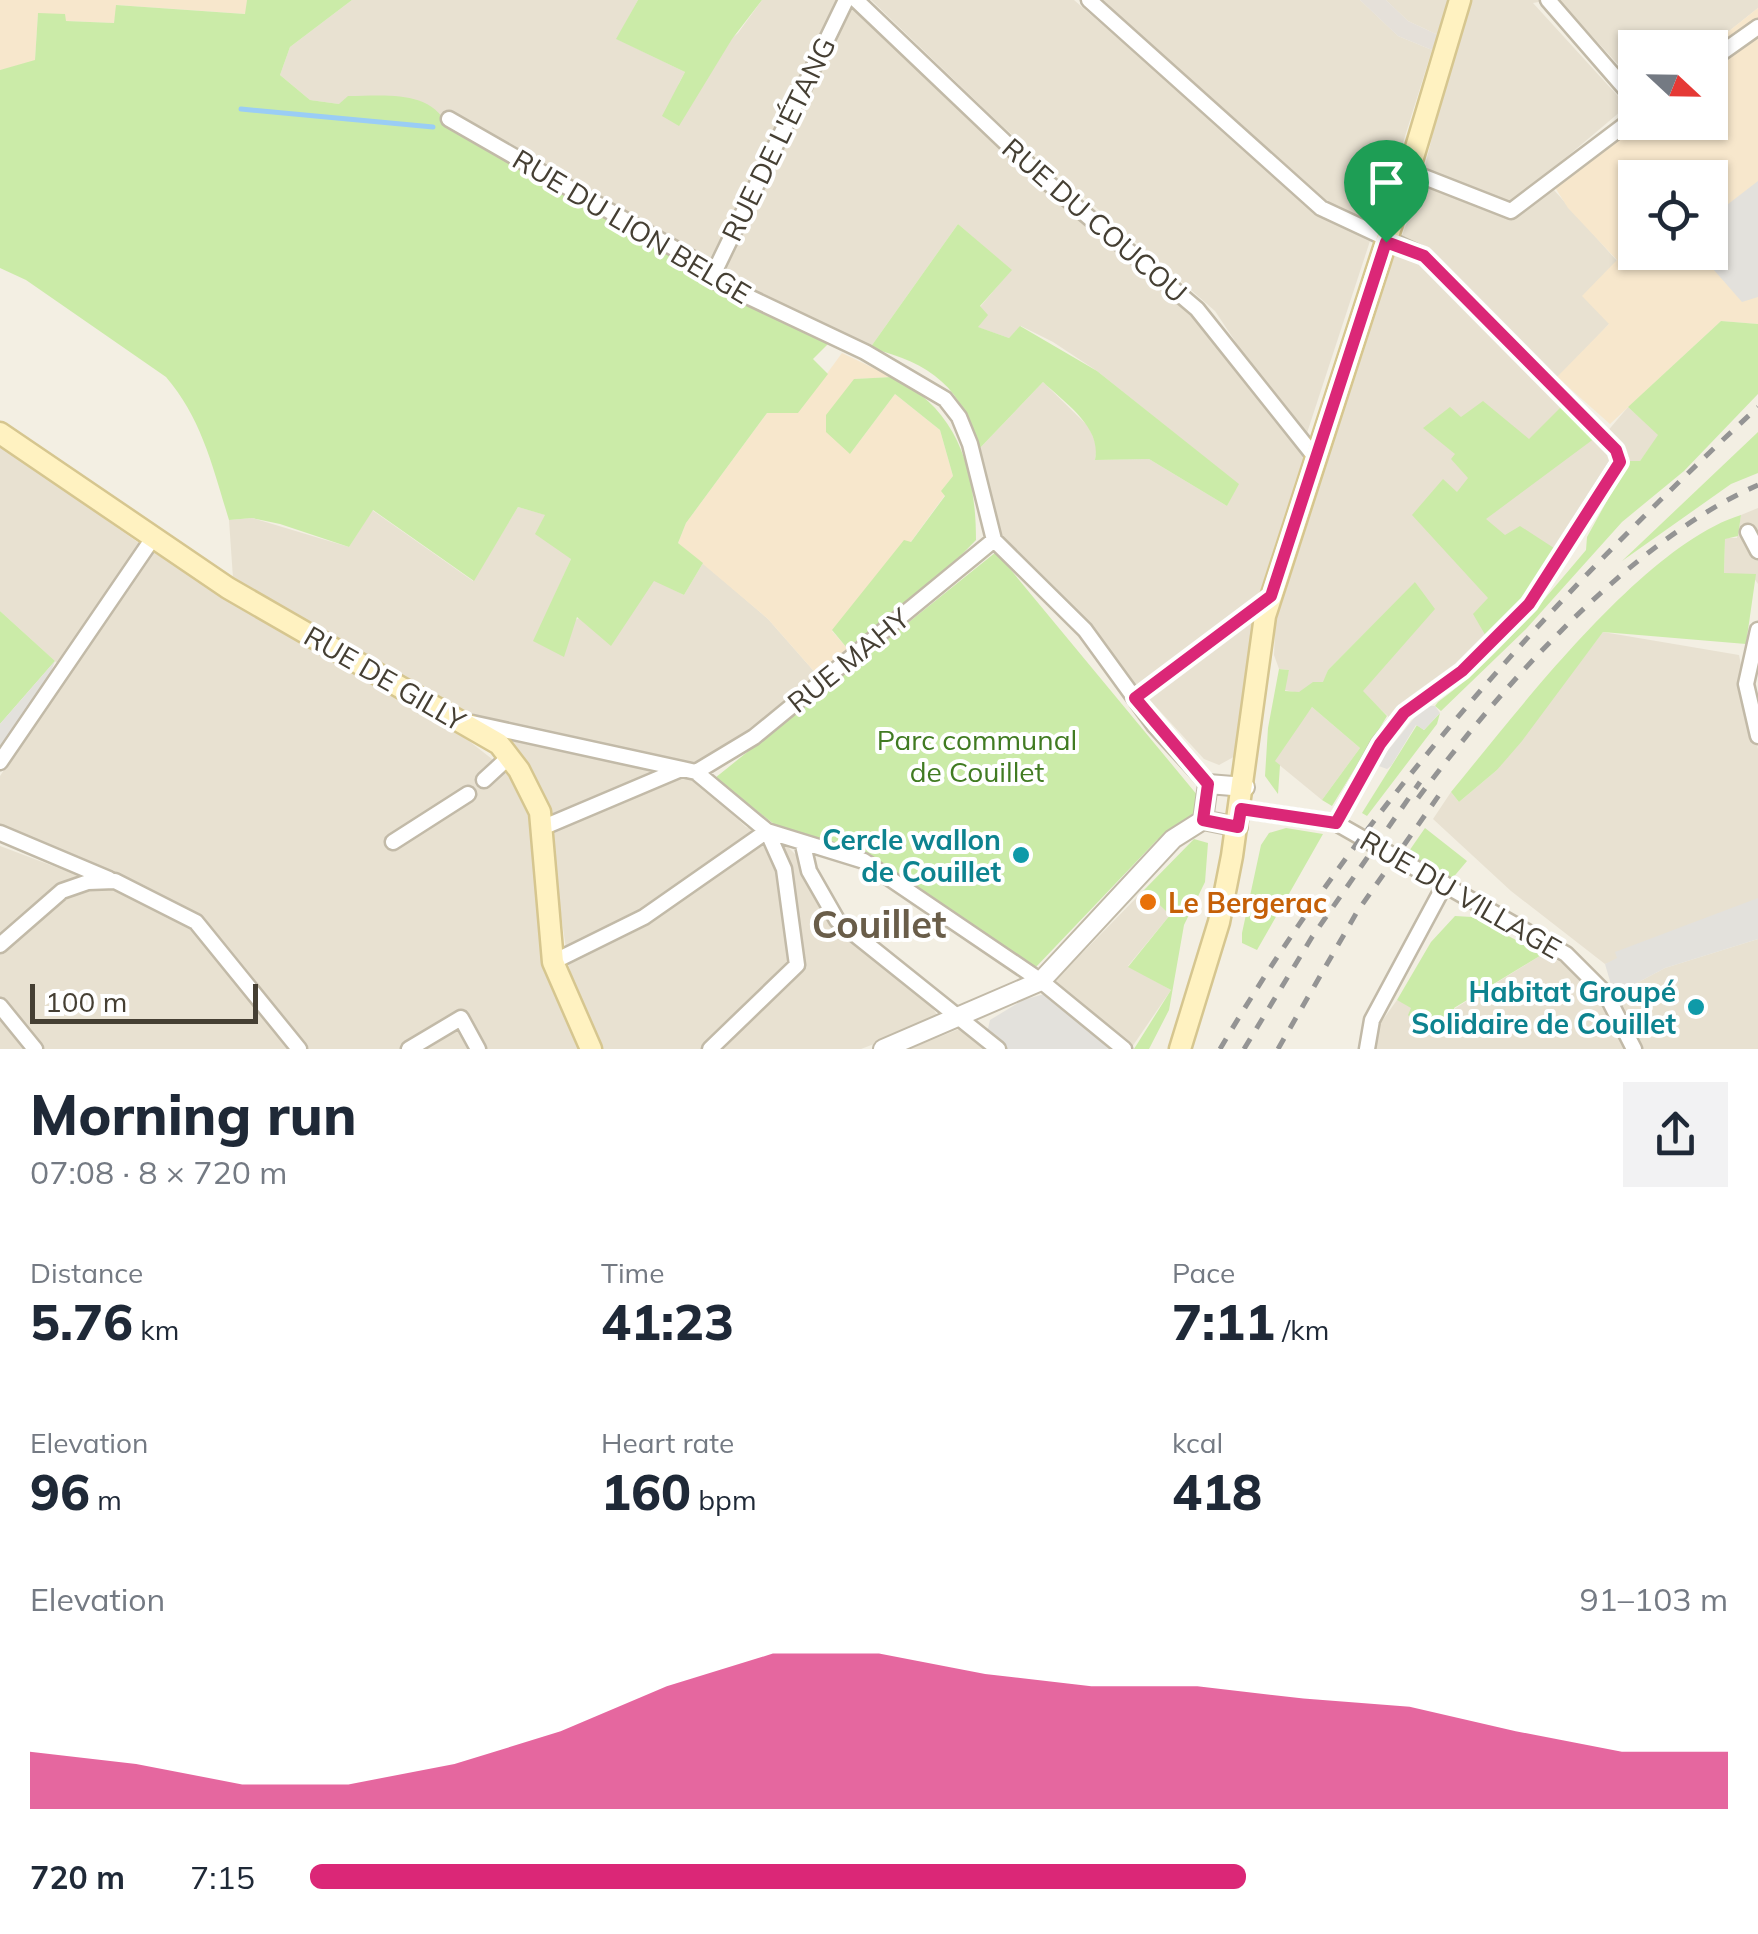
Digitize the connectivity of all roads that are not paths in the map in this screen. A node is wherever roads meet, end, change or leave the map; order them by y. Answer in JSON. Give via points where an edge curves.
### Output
{"nodes":[{"id":1,"x":846,"y":0,"type":"edge"},
{"id":2,"x":856,"y":0,"type":"edge"},
{"id":3,"x":1090,"y":0,"type":"edge"},
{"id":4,"x":1460,"y":0,"type":"edge"},
{"id":5,"x":1548,"y":0,"type":"edge"},
{"id":6,"x":1758,"y":27,"type":"edge"},
{"id":7,"x":1728,"y":49,"type":"edge"},
{"id":8,"x":1618,"y":80,"type":"edge"},
{"id":9,"x":449,"y":120,"type":"dead end"},
{"id":10,"x":1618,"y":129,"type":"edge"},
{"id":11,"x":1410,"y":172,"type":"junction"},
{"id":12,"x":1386,"y":242,"type":"junction"},
{"id":13,"x":711,"y":279,"type":"junction"},
{"id":14,"x":0,"y":433,"type":"edge"},
{"id":15,"x":1315,"y":457,"type":"junction"},
{"id":16,"x":1748,"y":532,"type":"dead end"},
{"id":17,"x":153,"y":538,"type":"junction"},
{"id":18,"x":994,"y":540,"type":"junction"},
{"id":19,"x":1758,"y":551,"type":"edge"},
{"id":20,"x":1271,"y":596,"type":"junction"},
{"id":21,"x":1758,"y":630,"type":"edge"},
{"id":22,"x":1135,"y":698,"type":"junction"},
{"id":23,"x":458,"y":720,"type":"junction"},
{"id":24,"x":1758,"y":736,"type":"edge"},
{"id":25,"x":510,"y":757,"type":"junction"},
{"id":26,"x":0,"y":762,"type":"edge"},
{"id":27,"x":689,"y":771,"type":"junction"},
{"id":28,"x":484,"y":780,"type":"dead end"},
{"id":29,"x":1208,"y":784,"type":"junction"},
{"id":30,"x":1245,"y":787,"type":"junction"},
{"id":31,"x":468,"y":794,"type":"dead end"},
{"id":32,"x":1240,"y":818,"type":"junction"},
{"id":33,"x":1203,"y":820,"type":"junction"},
{"id":34,"x":1336,"y":823,"type":"junction"},
{"id":35,"x":544,"y":827,"type":"junction"},
{"id":36,"x":767,"y":830,"type":"junction"},
{"id":37,"x":0,"y":833,"type":"edge"},
{"id":38,"x":393,"y":842,"type":"dead end"},
{"id":39,"x":802,"y":845,"type":"junction"},
{"id":40,"x":114,"y":881,"type":"junction"},
{"id":41,"x":1445,"y":884,"type":"junction"},
{"id":42,"x":0,"y":945,"type":"edge"},
{"id":43,"x":553,"y":962,"type":"junction"},
{"id":44,"x":1041,"y":981,"type":"junction"},
{"id":45,"x":0,"y":1006,"type":"edge"},
{"id":46,"x":954,"y":1018,"type":"junction"},
{"id":47,"x":35,"y":1049,"type":"edge"},
{"id":48,"x":299,"y":1049,"type":"edge"},
{"id":49,"x":408,"y":1049,"type":"edge"},
{"id":50,"x":478,"y":1049,"type":"edge"},
{"id":51,"x":591,"y":1049,"type":"edge"},
{"id":52,"x":710,"y":1049,"type":"edge"},
{"id":53,"x":883,"y":1049,"type":"edge"},
{"id":54,"x":998,"y":1049,"type":"edge"},
{"id":55,"x":1124,"y":1049,"type":"edge"},
{"id":56,"x":1180,"y":1049,"type":"edge"},
{"id":57,"x":1367,"y":1049,"type":"edge"},
{"id":58,"x":1634,"y":1049,"type":"edge"}],
"edges":[{"from":1,"to":13,"type":"street","name":"RUE DE L'ÉTANG"},
{"from":2,"to":15,"type":"street","name":"RUE DU COUCOU","via":[[1046,181],[1197,309]]},
{"from":3,"to":12,"type":"street","via":[[1321,208]]},
{"from":4,"to":11,"type":"main road"},
{"from":5,"to":8,"type":"street"},
{"from":6,"to":7,"type":"street"},
{"from":9,"to":13,"type":"street","name":"RUE DU LION BELGE","via":[[705,266]]},
{"from":10,"to":11,"type":"street","via":[[1510,211]]},
{"from":11,"to":12,"type":"main road"},
{"from":12,"to":15,"type":"main road"},
{"from":12,"to":34,"type":"street","via":[[1424,256],[1616,450],[1620,462],[1529,604],[1462,671],[1404,713]]},
{"from":13,"to":18,"type":"street","name":"RUE DU LION BELGE","via":[[865,352],[945,399],[970,444]]},
{"from":14,"to":17,"type":"main road","name":"RUE DE GILLY"},
{"from":15,"to":20,"type":"main road"},
{"from":16,"to":19,"type":"street"},
{"from":17,"to":23,"type":"main road","name":"RUE DE GILLY"},
{"from":17,"to":26,"type":"street"},
{"from":18,"to":22,"type":"street","via":[[1085,630]]},
{"from":18,"to":27,"type":"street","name":"RUE MAHY","via":[[754,737]]},
{"from":20,"to":22,"type":"street"},
{"from":20,"to":30,"type":"main road"},
{"from":21,"to":24,"type":"street","via":[[1746,684]]},
{"from":22,"to":29,"type":"street"},
{"from":23,"to":25,"type":"main road","name":"RUE DE GILLY"},
{"from":23,"to":27,"type":"street"},
{"from":25,"to":28,"type":"street"},
{"from":25,"to":35,"type":"main road","name":"RUE DE GILLY"},
{"from":27,"to":35,"type":"street","name":"RUE MAHY"},
{"from":27,"to":36,"type":"street"},
{"from":29,"to":30,"type":"street"},
{"from":29,"to":33,"type":"street"},
{"from":30,"to":32,"type":"main road"},
{"from":31,"to":38,"type":"street"},
{"from":32,"to":33,"type":"street"},
{"from":32,"to":34,"type":"street","name":"RUE DU VILLAGE"},
{"from":32,"to":56,"type":"main road","via":[[1219,922]]},
{"from":33,"to":44,"type":"street","via":[[1173,839]]},
{"from":34,"to":41,"type":"street","name":"RUE DU VILLAGE"},
{"from":35,"to":43,"type":"main road","name":"RUE DE GILLY"},
{"from":36,"to":39,"type":"street"},
{"from":36,"to":43,"type":"street","via":[[644,916]]},
{"from":36,"to":52,"type":"street","via":[[784,870],[797,965]]},
{"from":37,"to":40,"type":"street"},
{"from":39,"to":44,"type":"street","via":[[864,861]]},
{"from":39,"to":46,"type":"street","via":[[836,920],[939,999]]},
{"from":40,"to":42,"type":"street","via":[[62,891]]},
{"from":40,"to":48,"type":"street","via":[[196,922]]},
{"from":41,"to":57,"type":"street","via":[[1372,1020]]},
{"from":41,"to":58,"type":"street","name":"RUE DU VILLAGE","via":[[1566,954],[1606,994]]},
{"from":43,"to":51,"type":"main road","name":"RUE DE GILLY"},
{"from":44,"to":46,"type":"street"},
{"from":44,"to":55,"type":"street"},
{"from":45,"to":47,"type":"street"},
{"from":46,"to":53,"type":"street"},
{"from":46,"to":54,"type":"street"},
{"from":49,"to":50,"type":"street","via":[[461,1018]]}]}
